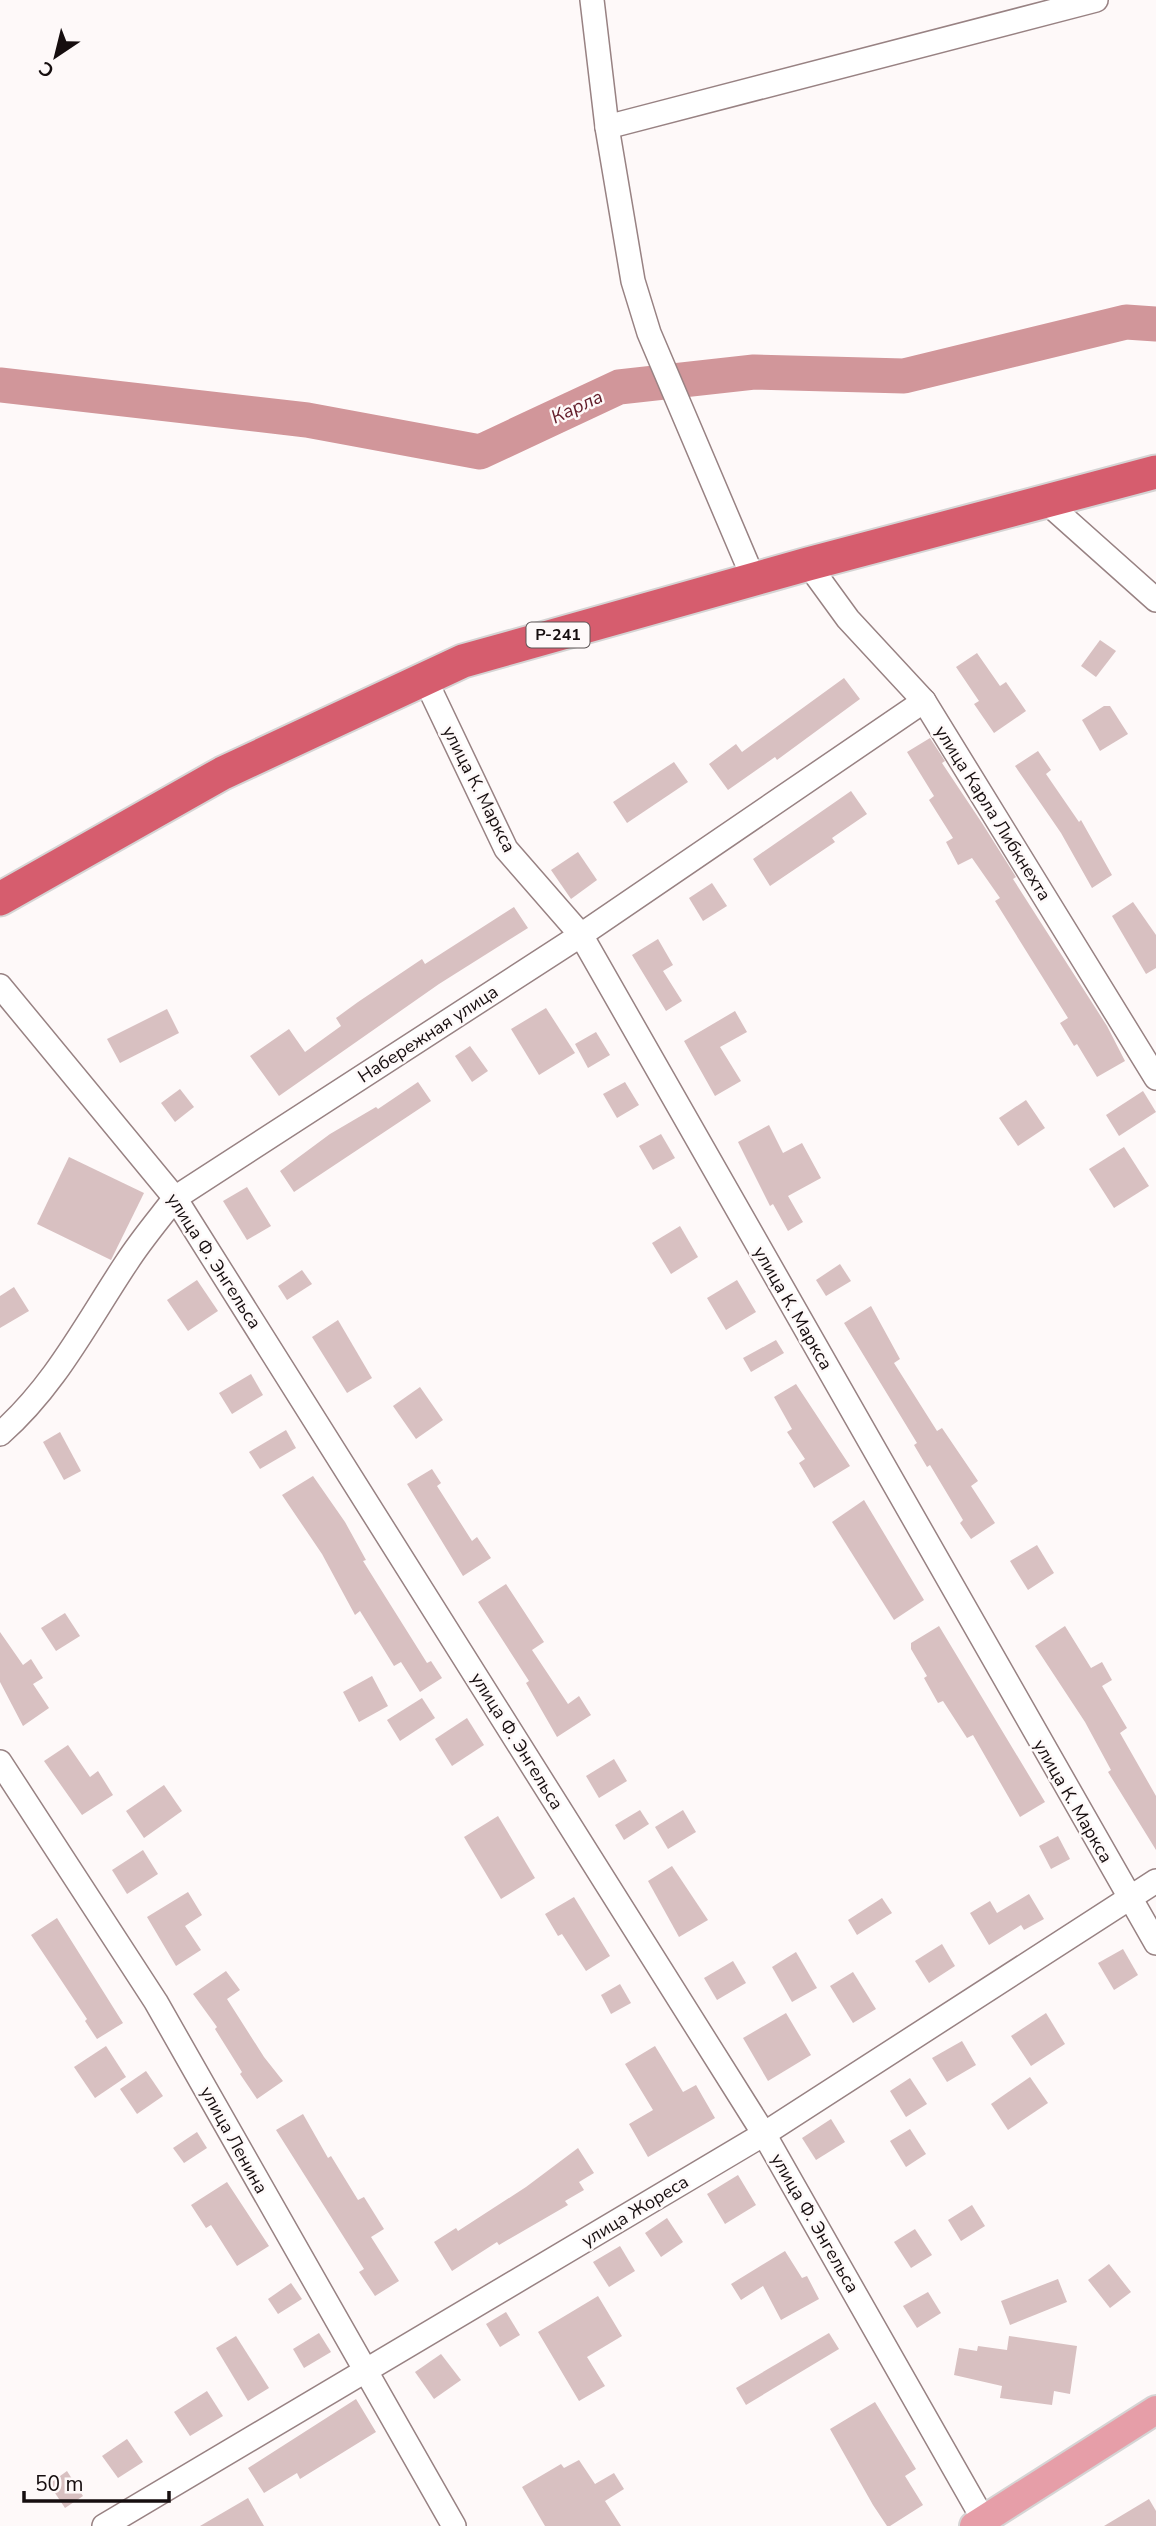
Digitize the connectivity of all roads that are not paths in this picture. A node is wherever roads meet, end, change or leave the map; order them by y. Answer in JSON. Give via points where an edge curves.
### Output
{"nodes":[{"id":1,"x":592,"y":0,"type":"edge"},
{"id":2,"x":1096,"y":0,"type":"edge"},
{"id":3,"x":607,"y":127,"type":"junction"},
{"id":4,"x":1156,"y":472,"type":"edge"},
{"id":5,"x":1044,"y":500,"type":"junction"},
{"id":6,"x":808,"y":564,"type":"junction"},
{"id":7,"x":754,"y":580,"type":"junction"},
{"id":8,"x":1156,"y":600,"type":"edge"},
{"id":9,"x":425,"y":679,"type":"junction"},
{"id":10,"x":924,"y":701,"type":"junction"},
{"id":11,"x":0,"y":899,"type":"edge"},
{"id":12,"x":580,"y":935,"type":"junction"},
{"id":13,"x":0,"y":986,"type":"edge"},
{"id":14,"x":1156,"y":1078,"type":"edge"},
{"id":15,"x":175,"y":1198,"type":"junction"},
{"id":16,"x":0,"y":1434,"type":"edge"},
{"id":17,"x":0,"y":1762,"type":"edge"},
{"id":18,"x":1156,"y":1881,"type":"edge"},
{"id":19,"x":1128,"y":1898,"type":"junction"},
{"id":20,"x":1156,"y":1943,"type":"edge"},
{"id":21,"x":764,"y":2134,"type":"junction"},
{"id":22,"x":365,"y":2372,"type":"junction"},
{"id":23,"x":1156,"y":2410,"type":"edge"},
{"id":24,"x":982,"y":2524,"type":"edge"},
{"id":25,"x":104,"y":2526,"type":"edge"},
{"id":26,"x":454,"y":2526,"type":"edge"}],
"edges":[{"from":1,"to":3,"type":"street"},
{"from":2,"to":3,"type":"street"},
{"from":3,"to":7,"type":"street","via":[[633,281],[649,333]]},
{"from":4,"to":5,"type":"highway","number":"Р-241"},
{"from":5,"to":6,"type":"highway","number":"Р-241"},
{"from":5,"to":8,"type":"street"},
{"from":6,"to":7,"type":"highway","number":"Р-241"},
{"from":6,"to":10,"type":"street","name":"улица Карла Либкнехта","via":[[848,619]]},
{"from":7,"to":9,"type":"highway","number":"Р-241","via":[[463,661]]},
{"from":9,"to":11,"type":"highway","number":"Р-241","via":[[223,773]]},
{"from":9,"to":12,"type":"street","name":"улица К. Маркса","via":[[506,849]]},
{"from":10,"to":12,"type":"street","name":"Набережная улица"},
{"from":10,"to":14,"type":"street","name":"улица Карла Либкнехта"},
{"from":12,"to":15,"type":"street","name":"Набережная улица"},
{"from":12,"to":19,"type":"street","name":"улица К. Маркса"},
{"from":13,"to":15,"type":"street","name":"улица Ф. Энгельса"},
{"from":15,"to":16,"type":"street","name":"Набережная улица","via":[[128,1260],[56,1374]]},
{"from":15,"to":21,"type":"street","name":"улица Ф. Энгельса"},
{"from":17,"to":22,"type":"street","name":"улица Ленина","via":[[156,2002]]},
{"from":18,"to":19,"type":"street","name":"улица Жореса"},
{"from":19,"to":20,"type":"street","name":"улица К. Маркса"},
{"from":19,"to":21,"type":"street","name":"улица Жореса"},
{"from":21,"to":22,"type":"street","name":"улица Жореса"},
{"from":21,"to":24,"type":"street","name":"улица Ф. Энгельса"},
{"from":22,"to":25,"type":"street","name":"улица Жореса"},
{"from":22,"to":26,"type":"street","name":"улица Ленина"},
{"from":23,"to":24,"type":"main road"}]}
